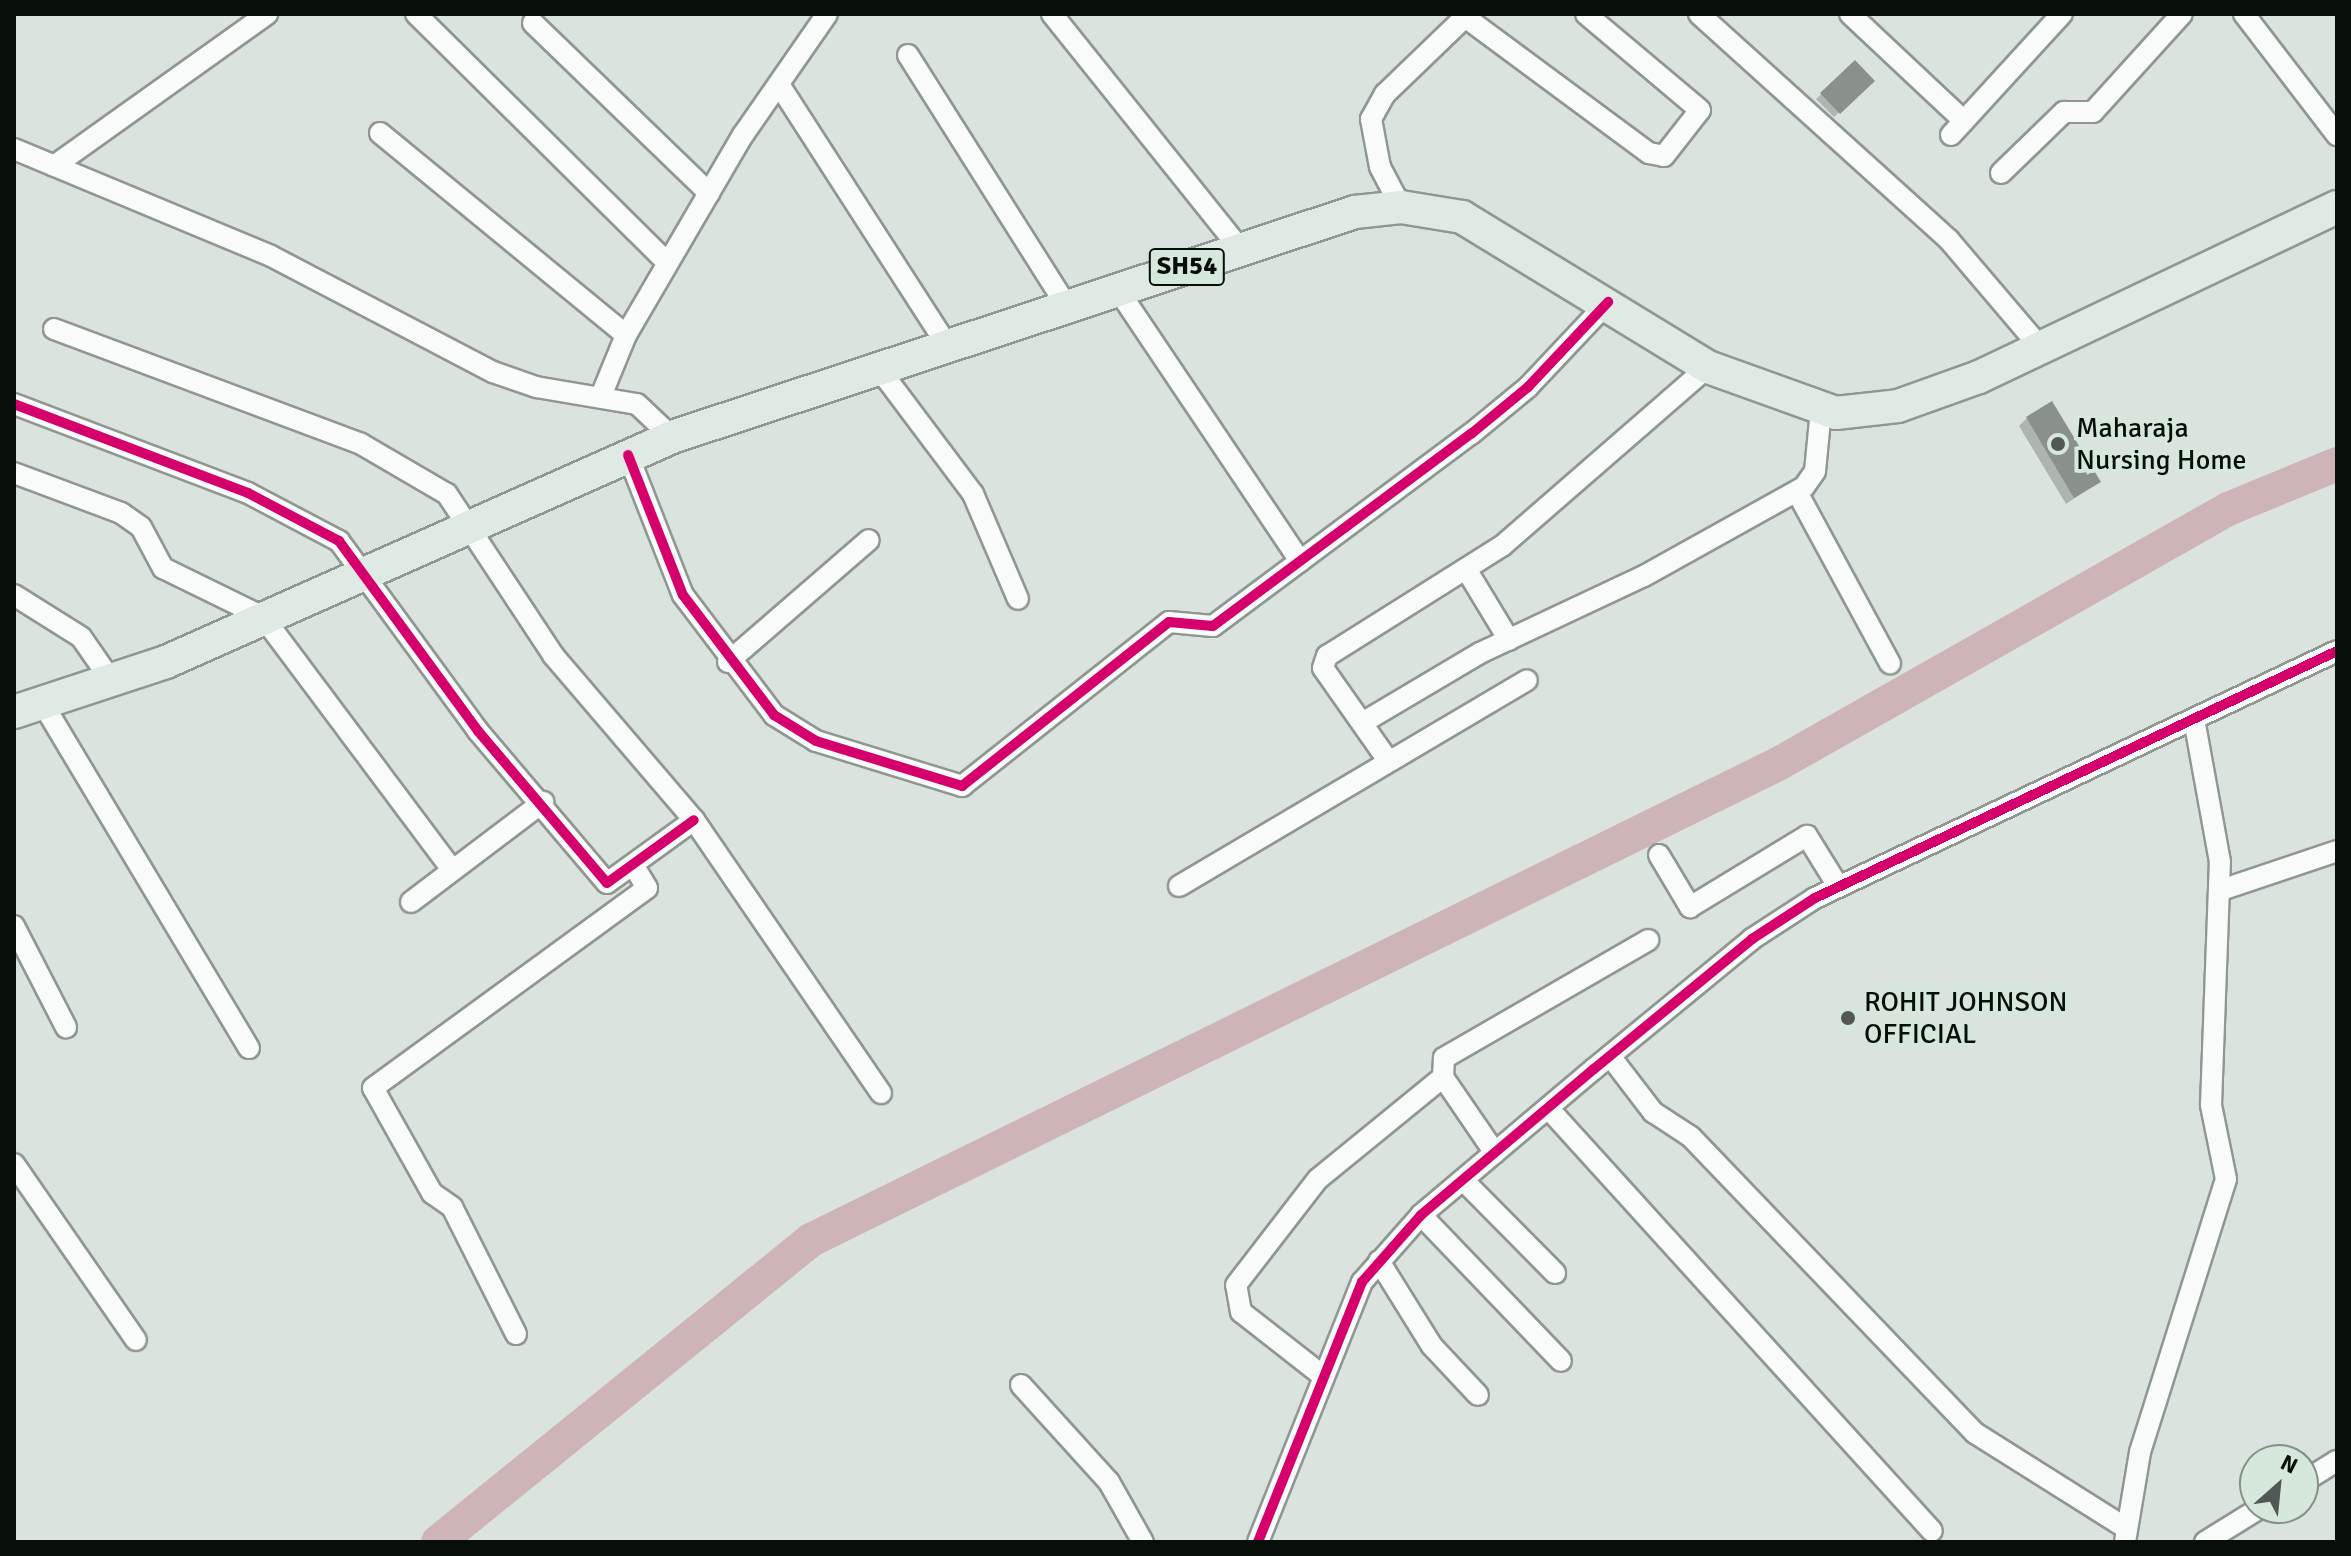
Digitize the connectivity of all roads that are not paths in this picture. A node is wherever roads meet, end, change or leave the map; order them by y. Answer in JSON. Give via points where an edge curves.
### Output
{"nodes":[{"id":1,"x":267,"y":14,"type":"edge"},
{"id":2,"x":416,"y":14,"type":"edge"},
{"id":3,"x":827,"y":14,"type":"edge"},
{"id":4,"x":1052,"y":14,"type":"edge"},
{"id":5,"x":1586,"y":14,"type":"edge"},
{"id":6,"x":1699,"y":14,"type":"edge"},
{"id":7,"x":1850,"y":14,"type":"edge"},
{"id":8,"x":2062,"y":14,"type":"edge"},
{"id":9,"x":2182,"y":14,"type":"edge"},
{"id":10,"x":2244,"y":14,"type":"edge"},
{"id":11,"x":1466,"y":15,"type":"edge"},
{"id":12,"x":533,"y":23,"type":"dead end"},
{"id":13,"x":908,"y":55,"type":"dead end"},
{"id":14,"x":780,"y":86,"type":"junction"},
{"id":15,"x":380,"y":133,"type":"dead end"},
{"id":16,"x":2337,"y":135,"type":"edge"},
{"id":17,"x":14,"y":149,"type":"edge"},
{"id":18,"x":54,"y":166,"type":"junction"},
{"id":19,"x":2001,"y":173,"type":"dead end"},
{"id":20,"x":709,"y":193,"type":"junction"},
{"id":21,"x":1401,"y":207,"type":"junction"},
{"id":22,"x":2337,"y":207,"type":"edge"},
{"id":23,"x":1238,"y":246,"type":"junction"},
{"id":24,"x":668,"y":263,"type":"junction"},
{"id":25,"x":1120,"y":293,"type":"junction"},
{"id":26,"x":1608,"y":302,"type":"junction"},
{"id":27,"x":1070,"y":311,"type":"junction"},
{"id":28,"x":54,"y":329,"type":"dead end"},
{"id":29,"x":626,"y":335,"type":"junction"},
{"id":30,"x":2040,"y":347,"type":"junction"},
{"id":31,"x":950,"y":350,"type":"junction"},
{"id":32,"x":1708,"y":367,"type":"junction"},
{"id":33,"x":880,"y":370,"type":"junction"},
{"id":34,"x":601,"y":396,"type":"junction"},
{"id":35,"x":14,"y":404,"type":"edge"},
{"id":36,"x":1821,"y":410,"type":"junction"},
{"id":37,"x":672,"y":437,"type":"junction"},
{"id":38,"x":628,"y":455,"type":"junction"},
{"id":39,"x":14,"y":473,"type":"edge"},
{"id":40,"x":1797,"y":492,"type":"junction"},
{"id":41,"x":466,"y":524,"type":"junction"},
{"id":42,"x":869,"y":540,"type":"dead end"},
{"id":43,"x":1300,"y":561,"type":"junction"},
{"id":44,"x":1466,"y":569,"type":"junction"},
{"id":45,"x":364,"y":570,"type":"junction"},
{"id":46,"x":14,"y":595,"type":"edge"},
{"id":47,"x":1018,"y":599,"type":"dead end"},
{"id":48,"x":263,"y":617,"type":"junction"},
{"id":49,"x":1509,"y":640,"type":"junction"},
{"id":50,"x":2337,"y":651,"type":"edge"},
{"id":51,"x":728,"y":662,"type":"junction"},
{"id":52,"x":1890,"y":663,"type":"dead end"},
{"id":53,"x":1527,"y":680,"type":"dead end"},
{"id":54,"x":113,"y":683,"type":"junction"},
{"id":55,"x":29,"y":708,"type":"edge"},
{"id":56,"x":1362,"y":723,"type":"junction"},
{"id":57,"x":2195,"y":724,"type":"junction"},
{"id":58,"x":1387,"y":759,"type":"junction"},
{"id":59,"x":543,"y":802,"type":"junction"},
{"id":60,"x":694,"y":820,"type":"junction"},
{"id":61,"x":2337,"y":851,"type":"edge"},
{"id":62,"x":1659,"y":855,"type":"dead end"},
{"id":63,"x":634,"y":866,"type":"junction"},
{"id":64,"x":452,"y":870,"type":"junction"},
{"id":65,"x":1179,"y":886,"type":"dead end"},
{"id":66,"x":1838,"y":886,"type":"junction"},
{"id":67,"x":2221,"y":890,"type":"junction"},
{"id":68,"x":411,"y":902,"type":"dead end"},
{"id":69,"x":14,"y":926,"type":"edge"},
{"id":70,"x":1648,"y":940,"type":"dead end"},
{"id":71,"x":66,"y":1027,"type":"dead end"},
{"id":72,"x":249,"y":1048,"type":"dead end"},
{"id":73,"x":1610,"y":1056,"type":"junction"},
{"id":74,"x":1443,"y":1077,"type":"junction"},
{"id":75,"x":881,"y":1093,"type":"dead end"},
{"id":76,"x":1548,"y":1108,"type":"junction"},
{"id":77,"x":1495,"y":1153,"type":"junction"},
{"id":78,"x":14,"y":1164,"type":"edge"},
{"id":79,"x":1463,"y":1180,"type":"junction"},
{"id":80,"x":1421,"y":1215,"type":"junction"},
{"id":81,"x":1379,"y":1261,"type":"junction"},
{"id":82,"x":1555,"y":1273,"type":"dead end"},
{"id":83,"x":516,"y":1334,"type":"dead end"},
{"id":84,"x":136,"y":1340,"type":"dead end"},
{"id":85,"x":1561,"y":1361,"type":"dead end"},
{"id":86,"x":1323,"y":1376,"type":"junction"},
{"id":87,"x":1021,"y":1385,"type":"dead end"},
{"id":88,"x":1478,"y":1395,"type":"dead end"},
{"id":89,"x":2337,"y":1461,"type":"edge"},
{"id":90,"x":2319,"y":1472,"type":"edge"},
{"id":91,"x":2239,"y":1521,"type":"edge"},
{"id":92,"x":1932,"y":1531,"type":"dead end"},
{"id":93,"x":2126,"y":1535,"type":"edge"},
{"id":94,"x":1143,"y":1542,"type":"edge"},
{"id":95,"x":1258,"y":1542,"type":"edge"},
{"id":96,"x":2205,"y":1542,"type":"edge"}],
"edges":[{"from":1,"to":18,"type":"street"},
{"from":2,"to":24,"type":"street"},
{"from":3,"to":14,"type":"street"},
{"from":4,"to":23,"type":"street"},
{"from":5,"to":11,"type":"street","via":[[1700,110],[1669,153],[1649,153]]},
{"from":6,"to":30,"type":"street","via":[[1949,240]]},
{"from":7,"to":8,"type":"street","via":[[1957,128]]},
{"from":9,"to":19,"type":"street","via":[[2093,112],[2064,112]]},
{"from":10,"to":16,"type":"street"},
{"from":11,"to":21,"type":"street","via":[[1385,94],[1371,119],[1380,167]]},
{"from":12,"to":20,"type":"street"},
{"from":13,"to":27,"type":"street"},
{"from":14,"to":20,"type":"street"},
{"from":14,"to":31,"type":"street"},
{"from":15,"to":29,"type":"street"},
{"from":17,"to":18,"type":"street"},
{"from":18,"to":34,"type":"street","via":[[271,256],[493,372],[536,387]]},
{"from":20,"to":24,"type":"street"},
{"from":21,"to":23,"type":"main road","number":"SH54","via":[[1318,220]]},
{"from":21,"to":26,"type":"main road","number":"SH54","via":[[1462,217]]},
{"from":22,"to":30,"type":"main road","number":"SH54"},
{"from":23,"to":25,"type":"main road","number":"SH54"},
{"from":24,"to":29,"type":"street"},
{"from":25,"to":27,"type":"main road","number":"SH54"},
{"from":25,"to":43,"type":"street"},
{"from":26,"to":32,"type":"main road","number":"SH54"},
{"from":26,"to":43,"type":"street","via":[[1528,387]]},
{"from":27,"to":31,"type":"main road","number":"SH54"},
{"from":28,"to":41,"type":"street","via":[[390,457],[434,482]]},
{"from":29,"to":34,"type":"street"},
{"from":30,"to":36,"type":"main road","number":"SH54","via":[[1898,406]]},
{"from":31,"to":33,"type":"main road","number":"SH54"},
{"from":32,"to":36,"type":"main road","number":"SH54"},
{"from":32,"to":44,"type":"street","via":[[1502,546]]},
{"from":33,"to":37,"type":"main road","number":"SH54"},
{"from":33,"to":47,"type":"street","via":[[973,494]]},
{"from":34,"to":37,"type":"street","via":[[637,404]]},
{"from":35,"to":45,"type":"street","via":[[248,493],[339,541]]},
{"from":36,"to":40,"type":"street","via":[[1815,471]]},
{"from":37,"to":38,"type":"main road","number":"SH54"},
{"from":38,"to":41,"type":"main road","number":"SH54"},
{"from":38,"to":51,"type":"street","via":[[683,595]]},
{"from":39,"to":48,"type":"street","via":[[121,513],[141,527],[163,568]]},
{"from":40,"to":49,"type":"street"},
{"from":40,"to":52,"type":"street"},
{"from":41,"to":45,"type":"main road","number":"SH54"},
{"from":41,"to":60,"type":"street","via":[[562,668]]},
{"from":42,"to":51,"type":"street"},
{"from":43,"to":51,"type":"street","via":[[1213,626],[1172,620],[962,786],[796,731]]},
{"from":44,"to":49,"type":"street"},
{"from":44,"to":56,"type":"street","via":[[1324,660]]},
{"from":45,"to":48,"type":"main road","number":"SH54"},
{"from":45,"to":59,"type":"street","via":[[478,731]]},
{"from":46,"to":54,"type":"street","via":[[81,637]]},
{"from":48,"to":54,"type":"main road","number":"SH54"},
{"from":48,"to":64,"type":"street"},
{"from":49,"to":56,"type":"street"},
{"from":50,"to":57,"type":"street"},
{"from":53,"to":58,"type":"street"},
{"from":54,"to":55,"type":"main road","number":"SH54"},
{"from":55,"to":72,"type":"street"},
{"from":56,"to":58,"type":"street"},
{"from":57,"to":66,"type":"street"},
{"from":57,"to":67,"type":"street"},
{"from":58,"to":65,"type":"street"},
{"from":59,"to":63,"type":"street","via":[[607,883]]},
{"from":59,"to":64,"type":"street"},
{"from":60,"to":63,"type":"street"},
{"from":60,"to":75,"type":"street"},
{"from":61,"to":67,"type":"street"},
{"from":62,"to":66,"type":"street","via":[[1690,907],[1807,836]]},
{"from":63,"to":83,"type":"street","via":[[647,888],[373,1088],[432,1193],[452,1207]]},
{"from":64,"to":68,"type":"street"},
{"from":66,"to":73,"type":"street","via":[[1752,939]]},
{"from":67,"to":93,"type":"street","via":[[2211,1105],[2226,1163],[2224,1190],[2140,1452]]},
{"from":69,"to":71,"type":"street"},
{"from":70,"to":74,"type":"street","via":[[1448,1054]]},
{"from":73,"to":76,"type":"street"},
{"from":73,"to":93,"type":"street","via":[[1653,1112],[1684,1130],[1975,1433]]},
{"from":74,"to":77,"type":"street"},
{"from":74,"to":86,"type":"street","via":[[1318,1179],[1236,1285],[1241,1312]]},
{"from":76,"to":77,"type":"street"},
{"from":76,"to":92,"type":"street"},
{"from":77,"to":79,"type":"street"},
{"from":78,"to":84,"type":"street"},
{"from":79,"to":80,"type":"street"},
{"from":79,"to":82,"type":"street"},
{"from":80,"to":81,"type":"street"},
{"from":80,"to":85,"type":"street"},
{"from":81,"to":86,"type":"street","via":[[1349,1306]]},
{"from":81,"to":88,"type":"street","via":[[1432,1346]]},
{"from":86,"to":95,"type":"street"},
{"from":87,"to":94,"type":"street","via":[[1117,1492]]},
{"from":89,"to":90,"type":"street"},
{"from":91,"to":96,"type":"street"}]}
